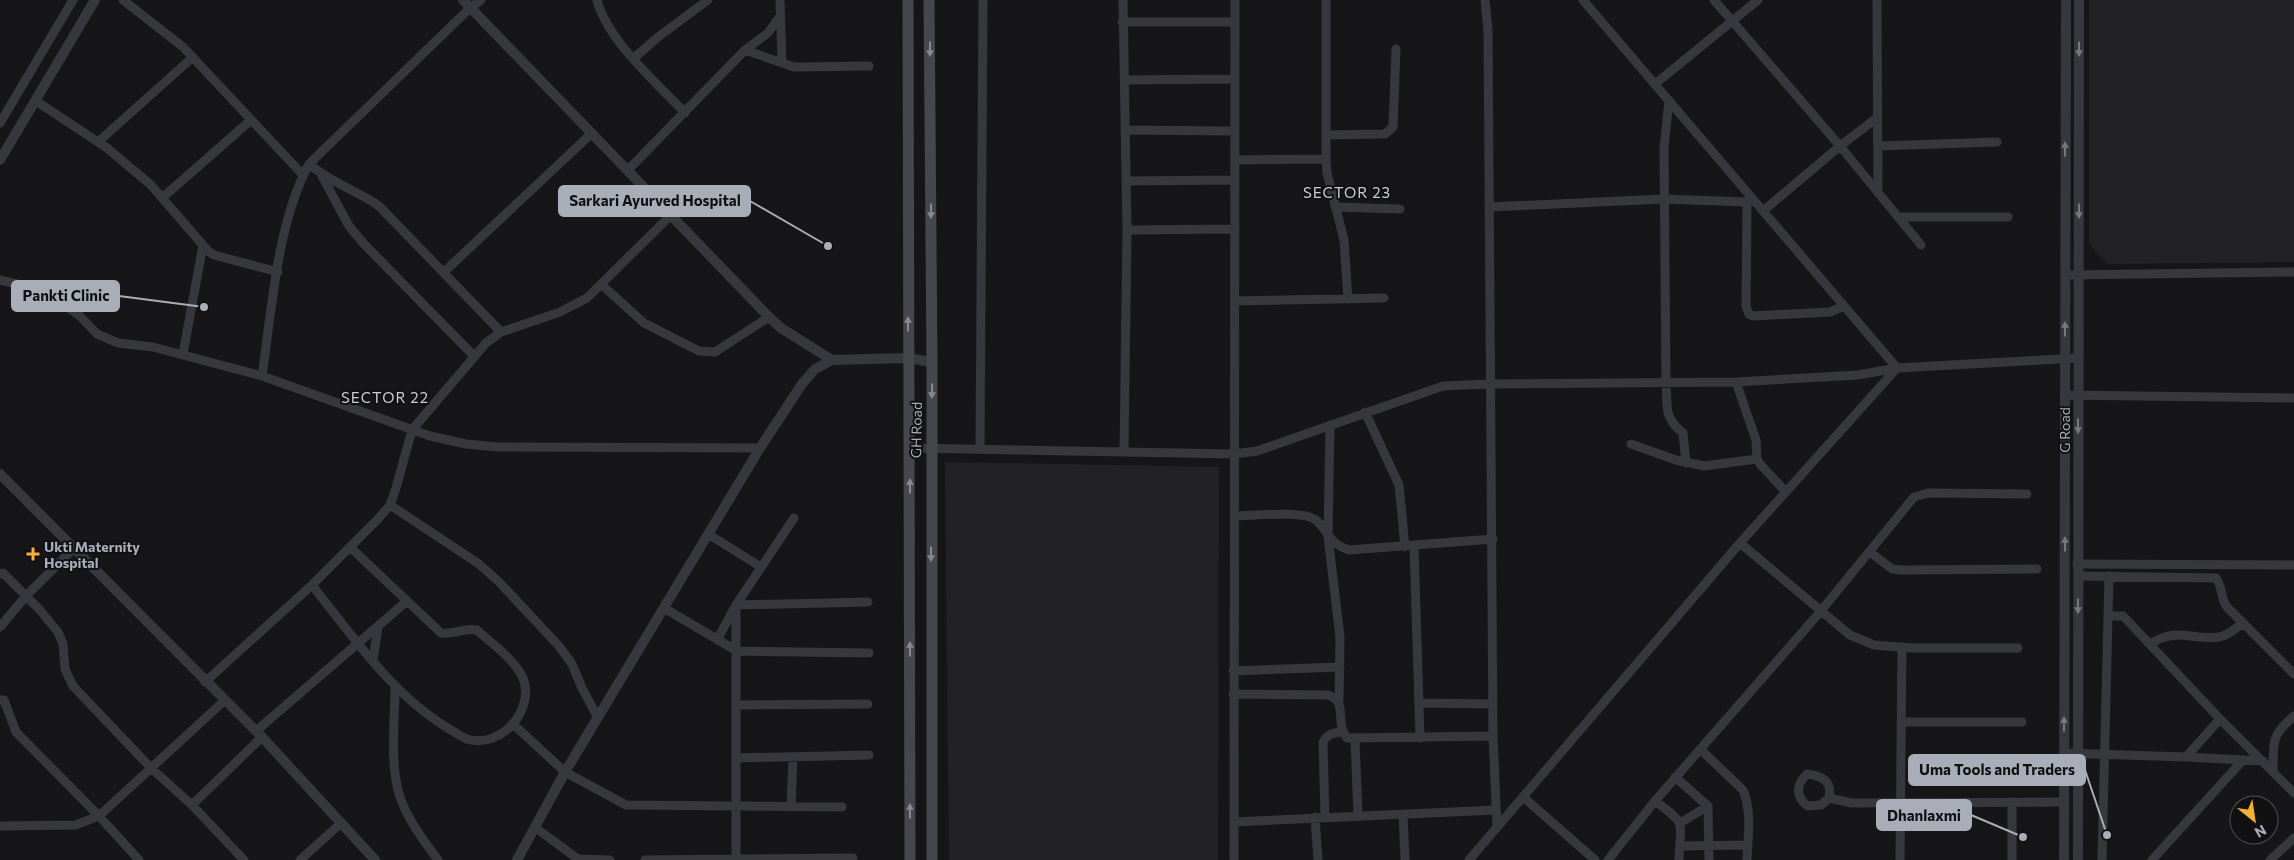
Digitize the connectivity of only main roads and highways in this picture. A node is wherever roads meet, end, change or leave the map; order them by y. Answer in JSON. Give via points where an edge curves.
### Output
{"nodes":[{"id":1,"x":908,"y":0,"type":"edge"},
{"id":2,"x":930,"y":0,"type":"edge"},
{"id":3,"x":910,"y":860,"type":"edge"},
{"id":4,"x":932,"y":860,"type":"edge"}],
"edges":[{"from":3,"to":1,"type":"main road","name":"GH Road","one_way":true},
{"from":2,"to":4,"type":"main road","name":"GH Road","one_way":true}]}
